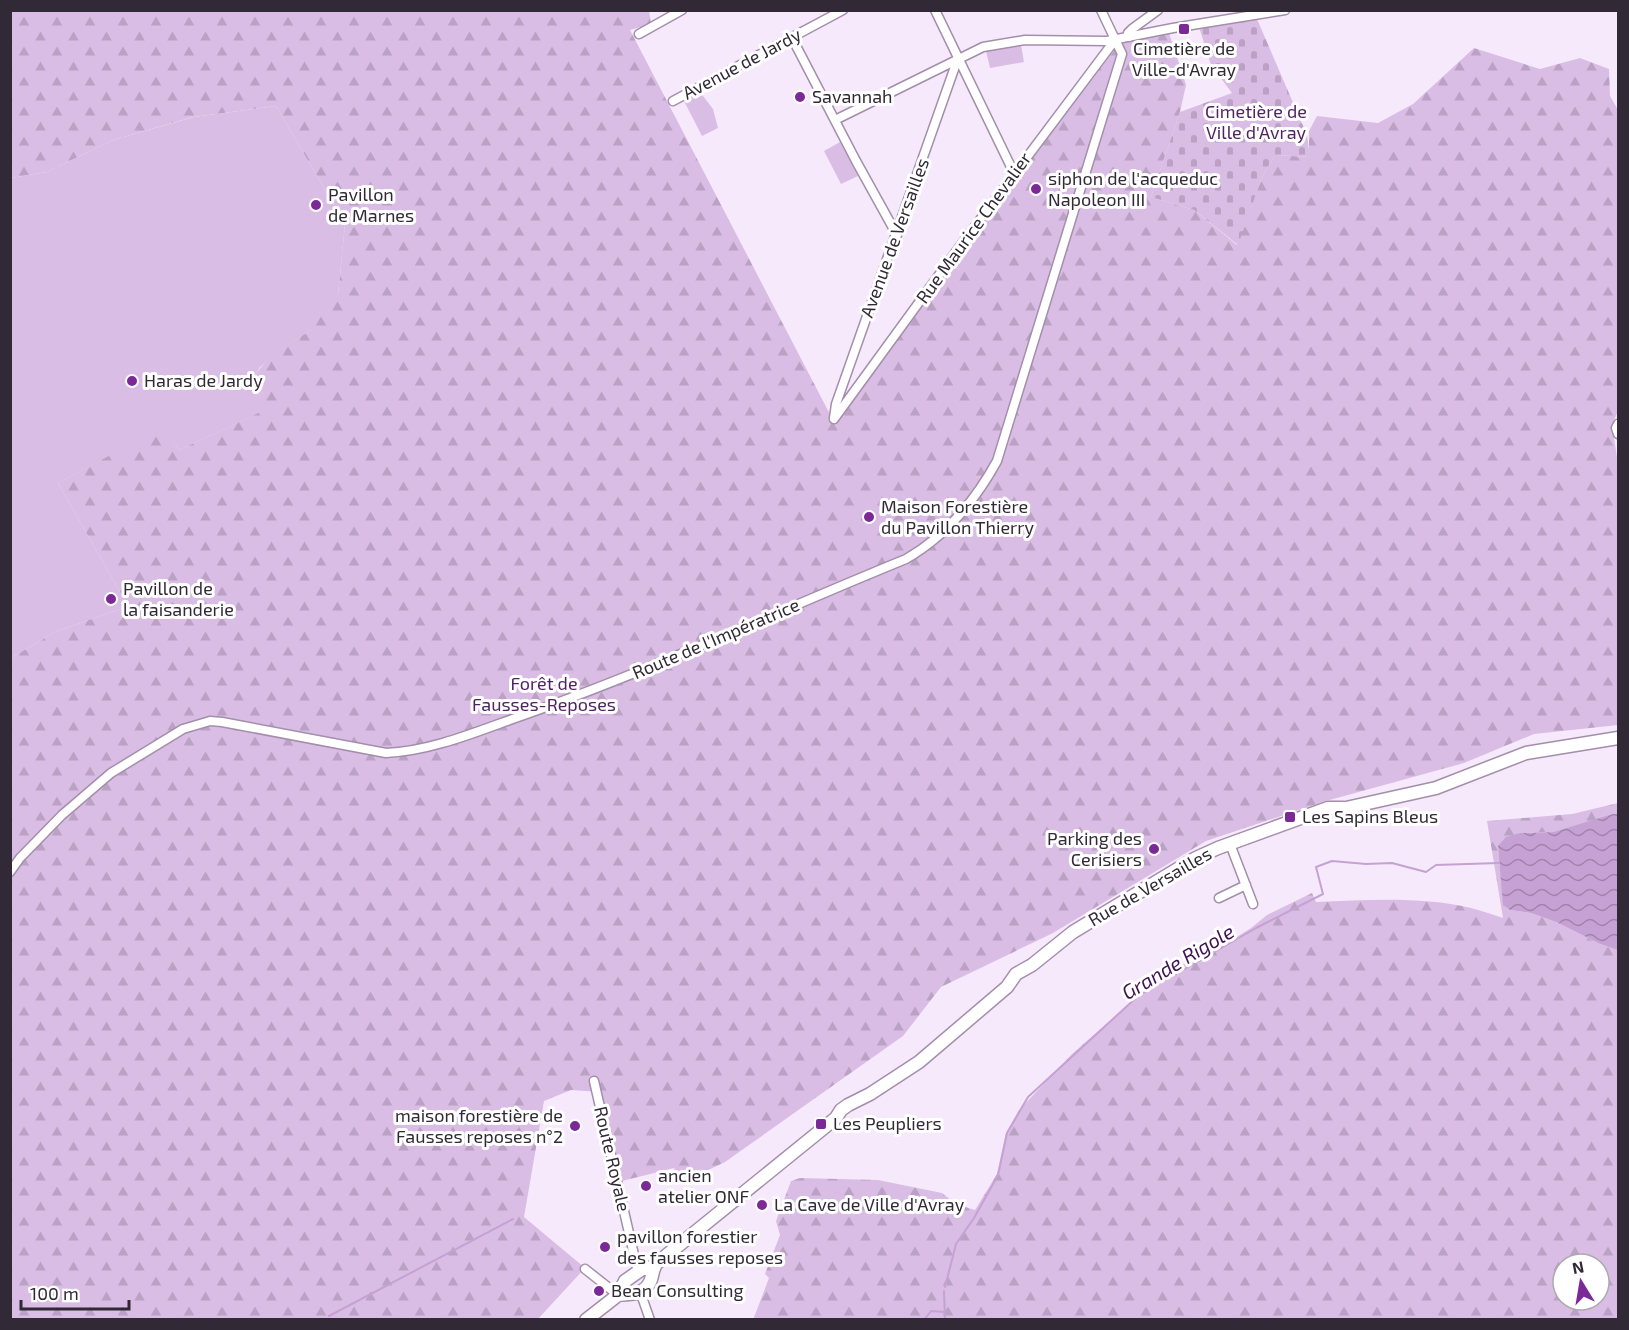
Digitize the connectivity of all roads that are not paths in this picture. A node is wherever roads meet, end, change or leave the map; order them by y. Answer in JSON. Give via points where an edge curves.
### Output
{"nodes":[{"id":1,"x":682,"y":10,"type":"edge"},
{"id":2,"x":843,"y":10,"type":"edge"},
{"id":3,"x":935,"y":10,"type":"edge"},
{"id":4,"x":1101,"y":10,"type":"edge"},
{"id":5,"x":1158,"y":10,"type":"edge"},
{"id":6,"x":1286,"y":10,"type":"edge"},
{"id":7,"x":639,"y":34,"type":"dead end"},
{"id":8,"x":1129,"y":37,"type":"junction"},
{"id":9,"x":792,"y":38,"type":"junction"},
{"id":10,"x":1115,"y":39,"type":"junction"},
{"id":11,"x":958,"y":58,"type":"junction"},
{"id":12,"x":673,"y":101,"type":"dead end"},
{"id":13,"x":835,"y":120,"type":"junction"},
{"id":14,"x":1014,"y":173,"type":"junction"},
{"id":15,"x":897,"y":235,"type":"junction"},
{"id":16,"x":834,"y":419,"type":"joint"},
{"id":17,"x":1618,"y":424,"type":"edge"},
{"id":18,"x":1618,"y":435,"type":"edge"},
{"id":19,"x":1618,"y":738,"type":"edge"},
{"id":20,"x":1230,"y":844,"type":"junction"},
{"id":21,"x":10,"y":872,"type":"edge"},
{"id":22,"x":1246,"y":885,"type":"junction"},
{"id":23,"x":1219,"y":898,"type":"dead end"},
{"id":24,"x":1253,"y":904,"type":"dead end"},
{"id":25,"x":594,"y":1081,"type":"dead end"},
{"id":26,"x":654,"y":1267,"type":"junction"},
{"id":27,"x":585,"y":1269,"type":"dead end"},
{"id":28,"x":638,"y":1272,"type":"junction"},
{"id":29,"x":644,"y":1289,"type":"junction"},
{"id":30,"x":622,"y":1294,"type":"junction"},
{"id":31,"x":650,"y":1315,"type":"edge"},
{"id":32,"x":586,"y":1320,"type":"edge"}],
"edges":[{"from":1,"to":7,"type":"street"},
{"from":2,"to":9,"type":"street","name":"Avenue de Jardy"},
{"from":3,"to":11,"type":"street"},
{"from":4,"to":10,"type":"street"},
{"from":5,"to":8,"type":"street","via":[[1132,29]]},
{"from":6,"to":8,"type":"street"},
{"from":8,"to":10,"type":"street"},
{"from":9,"to":12,"type":"street","name":"Avenue de Jardy"},
{"from":9,"to":13,"type":"street"},
{"from":10,"to":11,"type":"street","via":[[1025,40],[983,47]]},
{"from":10,"to":14,"type":"street","name":"Rue Maurice Chevalier"},
{"from":10,"to":21,"type":"street","name":"Route de l'Impératrice","via":[[1122,54],[997,461],[963,513],[922,550],[595,690],[405,752],[386,753],[222,722],[196,723],[111,773],[62,815]]},
{"from":11,"to":13,"type":"street"},
{"from":11,"to":14,"type":"street"},
{"from":11,"to":15,"type":"street","name":"Avenue de Versailles"},
{"from":13,"to":15,"type":"street"},
{"from":14,"to":16,"type":"street","name":"Rue Maurice Chevalier"},
{"from":15,"to":16,"type":"street","name":"Avenue de Versailles"},
{"from":17,"to":18,"type":"street"},
{"from":19,"to":20,"type":"main road","name":"Rue de Versailles","via":[[1526,753],[1436,788],[1328,808]]},
{"from":20,"to":22,"type":"street"},
{"from":20,"to":26,"type":"main road","name":"Rue de Versailles","via":[[1196,858],[1073,932],[1032,965],[1022,981],[1007,987],[919,1062],[870,1094],[845,1116],[836,1118]]},
{"from":22,"to":23,"type":"street"},
{"from":22,"to":24,"type":"street"},
{"from":25,"to":28,"type":"street","name":"Route Royale"},
{"from":26,"to":28,"type":"main road"},
{"from":26,"to":29,"type":"main road"},
{"from":27,"to":30,"type":"street"},
{"from":28,"to":30,"type":"main road","via":[[622,1285]]},
{"from":29,"to":30,"type":"main road","via":[[638,1294]]},
{"from":29,"to":31,"type":"street","via":[[642,1297]]},
{"from":30,"to":31,"type":"street"},
{"from":30,"to":32,"type":"main road"}]}
